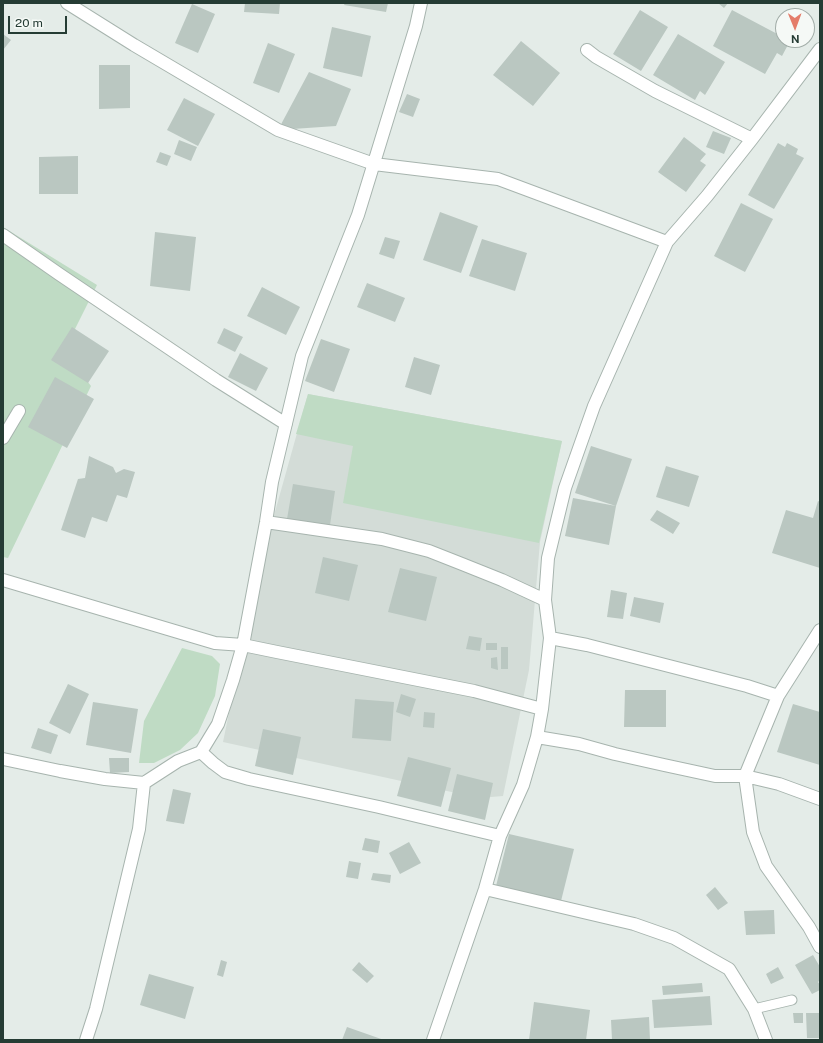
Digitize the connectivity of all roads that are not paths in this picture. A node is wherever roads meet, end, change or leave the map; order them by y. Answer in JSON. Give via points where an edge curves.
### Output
{"nodes":[{"id":1,"x":67,"y":3,"type":"edge"},
{"id":2,"x":421,"y":3,"type":"edge"},
{"id":3,"x":820,"y":49,"type":"edge"},
{"id":4,"x":587,"y":50,"type":"dead end"},
{"id":5,"x":752,"y":139,"type":"junction"},
{"id":6,"x":374,"y":164,"type":"junction"},
{"id":7,"x":3,"y":235,"type":"edge"},
{"id":8,"x":667,"y":242,"type":"junction"},
{"id":9,"x":19,"y":411,"type":"dead end"},
{"id":10,"x":286,"y":424,"type":"junction"},
{"id":11,"x":3,"y":438,"type":"edge"},
{"id":12,"x":266,"y":522,"type":"junction"},
{"id":13,"x":3,"y":580,"type":"edge"},
{"id":14,"x":545,"y":600,"type":"junction"},
{"id":15,"x":820,"y":630,"type":"edge"},
{"id":16,"x":550,"y":638,"type":"junction"},
{"id":17,"x":243,"y":646,"type":"junction"},
{"id":18,"x":778,"y":696,"type":"junction"},
{"id":19,"x":542,"y":709,"type":"junction"},
{"id":20,"x":537,"y":737,"type":"junction"},
{"id":21,"x":201,"y":752,"type":"junction"},
{"id":22,"x":3,"y":759,"type":"edge"},
{"id":23,"x":744,"y":776,"type":"junction"},
{"id":24,"x":144,"y":783,"type":"junction"},
{"id":25,"x":820,"y":799,"type":"edge"},
{"id":26,"x":500,"y":836,"type":"junction"},
{"id":27,"x":485,"y":889,"type":"junction"},
{"id":28,"x":820,"y":947,"type":"edge"},
{"id":29,"x":792,"y":1000,"type":"dead end"},
{"id":30,"x":754,"y":1009,"type":"junction"},
{"id":31,"x":86,"y":1040,"type":"edge"},
{"id":32,"x":433,"y":1040,"type":"edge"},
{"id":33,"x":766,"y":1040,"type":"edge"}],
"edges":[{"from":1,"to":6,"type":"street","via":[[278,130]]},
{"from":2,"to":6,"type":"street"},
{"from":3,"to":5,"type":"street"},
{"from":4,"to":5,"type":"street","via":[[655,91]]},
{"from":5,"to":8,"type":"street"},
{"from":6,"to":8,"type":"street","via":[[498,180]]},
{"from":6,"to":10,"type":"street","via":[[358,215],[302,356]]},
{"from":7,"to":10,"type":"street","via":[[216,380]]},
{"from":8,"to":14,"type":"street","via":[[594,406],[566,488],[548,558]]},
{"from":9,"to":11,"type":"street"},
{"from":10,"to":12,"type":"street","via":[[272,482]]},
{"from":12,"to":14,"type":"street","via":[[382,539],[422,550],[502,580]]},
{"from":12,"to":17,"type":"street"},
{"from":13,"to":17,"type":"street","via":[[215,643]]},
{"from":14,"to":16,"type":"street"},
{"from":15,"to":18,"type":"street"},
{"from":16,"to":18,"type":"street","via":[[587,645]]},
{"from":16,"to":19,"type":"street"},
{"from":17,"to":19,"type":"street","via":[[474,691]]},
{"from":17,"to":21,"type":"street","via":[[218,724]]},
{"from":18,"to":23,"type":"street"},
{"from":19,"to":20,"type":"street"},
{"from":20,"to":23,"type":"street","via":[[580,744],[664,766],[715,776]]},
{"from":20,"to":26,"type":"street","via":[[523,785]]},
{"from":21,"to":24,"type":"street","via":[[178,761]]},
{"from":21,"to":26,"type":"street","via":[[225,772],[249,779]]},
{"from":22,"to":24,"type":"street","via":[[105,779]]},
{"from":23,"to":25,"type":"street","via":[[779,784]]},
{"from":23,"to":28,"type":"street","via":[[753,832],[766,866]]},
{"from":24,"to":31,"type":"street","via":[[139,829],[96,1009]]},
{"from":26,"to":27,"type":"street"},
{"from":27,"to":30,"type":"street","via":[[634,924],[674,938],[729,968]]},
{"from":27,"to":32,"type":"street"},
{"from":29,"to":30,"type":"lane"},
{"from":30,"to":33,"type":"street"}]}
